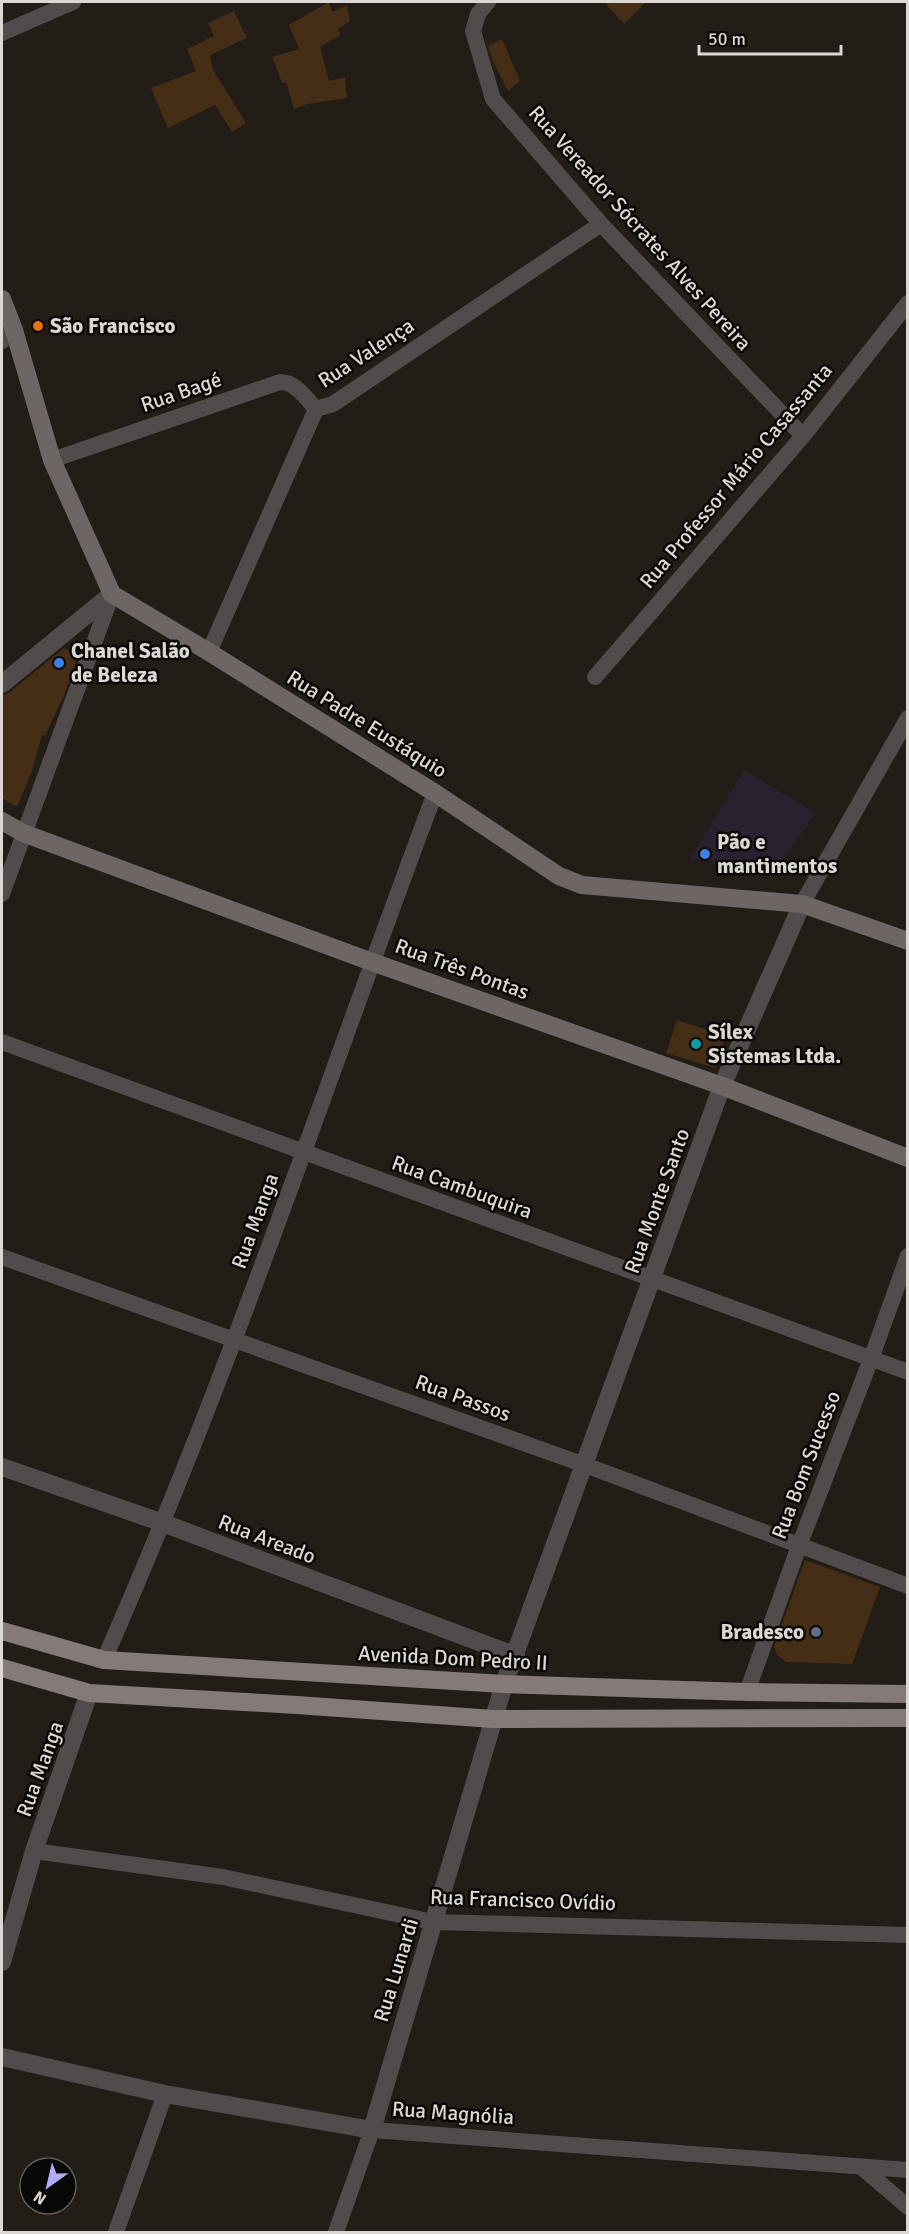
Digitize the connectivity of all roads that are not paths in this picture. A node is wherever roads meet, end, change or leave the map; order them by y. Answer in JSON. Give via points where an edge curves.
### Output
{"nodes":[{"id":1,"x":73,"y":2,"type":"edge"},
{"id":2,"x":488,"y":2,"type":"edge"},
{"id":3,"x":2,"y":33,"type":"edge"},
{"id":4,"x":601,"y":224,"type":"junction"},
{"id":5,"x":2,"y":299,"type":"edge"},
{"id":6,"x":908,"y":303,"type":"edge"},
{"id":7,"x":8,"y":335,"type":"edge"},
{"id":8,"x":316,"y":409,"type":"junction"},
{"id":9,"x":803,"y":436,"type":"junction"},
{"id":10,"x":52,"y":460,"type":"junction"},
{"id":11,"x":112,"y":594,"type":"junction"},
{"id":12,"x":209,"y":652,"type":"junction"},
{"id":13,"x":595,"y":677,"type":"dead end"},
{"id":14,"x":2,"y":684,"type":"edge"},
{"id":15,"x":908,"y":718,"type":"edge"},
{"id":16,"x":435,"y":793,"type":"junction"},
{"id":17,"x":2,"y":821,"type":"edge"},
{"id":18,"x":23,"y":833,"type":"junction"},
{"id":19,"x":2,"y":894,"type":"edge"},
{"id":20,"x":802,"y":904,"type":"junction"},
{"id":21,"x":908,"y":941,"type":"edge"},
{"id":22,"x":372,"y":962,"type":"junction"},
{"id":23,"x":2,"y":1042,"type":"edge"},
{"id":24,"x":722,"y":1086,"type":"junction"},
{"id":25,"x":304,"y":1154,"type":"junction"},
{"id":26,"x":908,"y":1158,"type":"edge"},
{"id":27,"x":908,"y":1256,"type":"edge"},
{"id":28,"x":2,"y":1257,"type":"edge"},
{"id":29,"x":652,"y":1280,"type":"junction"},
{"id":30,"x":235,"y":1341,"type":"junction"},
{"id":31,"x":871,"y":1359,"type":"junction"},
{"id":32,"x":908,"y":1372,"type":"edge"},
{"id":33,"x":585,"y":1466,"type":"junction"},
{"id":34,"x":2,"y":1467,"type":"edge"},
{"id":35,"x":163,"y":1523,"type":"junction"},
{"id":36,"x":799,"y":1546,"type":"junction"},
{"id":37,"x":908,"y":1586,"type":"edge"},
{"id":38,"x":2,"y":1631,"type":"edge"},
{"id":39,"x":516,"y":1656,"type":"junction"},
{"id":40,"x":104,"y":1660,"type":"junction"},
{"id":41,"x":2,"y":1668,"type":"edge"},
{"id":42,"x":504,"y":1684,"type":"junction"},
{"id":43,"x":747,"y":1692,"type":"junction"},
{"id":44,"x":89,"y":1693,"type":"junction"},
{"id":45,"x":908,"y":1694,"type":"edge"},
{"id":46,"x":908,"y":1718,"type":"edge"},
{"id":47,"x":494,"y":1719,"type":"junction"},
{"id":48,"x":34,"y":1851,"type":"junction"},
{"id":49,"x":434,"y":1922,"type":"junction"},
{"id":50,"x":908,"y":1935,"type":"edge"},
{"id":51,"x":2,"y":1962,"type":"edge"},
{"id":52,"x":2,"y":2057,"type":"edge"},
{"id":53,"x":165,"y":2094,"type":"junction"},
{"id":54,"x":372,"y":2130,"type":"junction"},
{"id":55,"x":860,"y":2166,"type":"junction"},
{"id":56,"x":908,"y":2170,"type":"edge"},
{"id":57,"x":908,"y":2207,"type":"edge"},
{"id":58,"x":116,"y":2232,"type":"edge"},
{"id":59,"x":336,"y":2232,"type":"edge"}],
"edges":[{"from":1,"to":3,"type":"street"},
{"from":2,"to":4,"type":"street","name":"Rua Vereador Sócrates Alves Pereira","via":[[478,14],[473,31],[494,99]]},
{"from":4,"to":8,"type":"street","name":"Rua Valença","via":[[333,404]]},
{"from":4,"to":9,"type":"street","name":"Rua Vereador Sócrates Alves Pereira"},
{"from":5,"to":7,"type":"main road"},
{"from":6,"to":9,"type":"street","name":"Rua Professor Mário Casassanta"},
{"from":7,"to":10,"type":"main road"},
{"from":8,"to":10,"type":"street","name":"Rua Bagé","via":[[294,386],[280,382]]},
{"from":8,"to":12,"type":"street","name":"Rua Valença"},
{"from":9,"to":13,"type":"street","name":"Rua Professor Mário Casassanta"},
{"from":10,"to":11,"type":"main road"},
{"from":11,"to":12,"type":"main road","name":"Rua Padre Eustáquio"},
{"from":11,"to":14,"type":"street"},
{"from":11,"to":18,"type":"street"},
{"from":12,"to":16,"type":"main road","name":"Rua Padre Eustáquio"},
{"from":15,"to":20,"type":"street","name":"Rua Monte Santo"},
{"from":16,"to":20,"type":"main road","name":"Rua Padre Eustáquio","via":[[559,876],[582,885]]},
{"from":16,"to":22,"type":"street","name":"Rua Manga"},
{"from":17,"to":18,"type":"main road","name":"Rua Três Pontas"},
{"from":18,"to":19,"type":"street"},
{"from":18,"to":22,"type":"main road","name":"Rua Três Pontas"},
{"from":20,"to":21,"type":"main road","name":"Rua Padre Eustáquio"},
{"from":20,"to":24,"type":"street","name":"Rua Monte Santo"},
{"from":22,"to":24,"type":"main road","name":"Rua Três Pontas"},
{"from":22,"to":25,"type":"street","name":"Rua Manga"},
{"from":23,"to":25,"type":"street","name":"Rua Cambuquira"},
{"from":24,"to":26,"type":"main road","name":"Rua Três Pontas"},
{"from":24,"to":29,"type":"street","name":"Rua Monte Santo"},
{"from":25,"to":29,"type":"street","name":"Rua Cambuquira"},
{"from":25,"to":30,"type":"street","name":"Rua Manga"},
{"from":27,"to":31,"type":"street","name":"Rua Bom Sucesso"},
{"from":28,"to":30,"type":"street","name":"Rua Passos"},
{"from":29,"to":31,"type":"street","name":"Rua Cambuquira"},
{"from":29,"to":33,"type":"street","name":"Rua Monte Santo"},
{"from":30,"to":33,"type":"street","name":"Rua Passos"},
{"from":30,"to":35,"type":"street","name":"Rua Manga"},
{"from":31,"to":32,"type":"street","name":"Rua Cambuquira"},
{"from":31,"to":36,"type":"street","name":"Rua Bom Sucesso"},
{"from":33,"to":36,"type":"street","name":"Rua Passos"},
{"from":33,"to":39,"type":"street","name":"Rua Monte Santo"},
{"from":34,"to":35,"type":"street","name":"Rua Areado"},
{"from":35,"to":39,"type":"street","name":"Rua Areado"},
{"from":35,"to":40,"type":"street","name":"Rua Manga"},
{"from":36,"to":37,"type":"street","name":"Rua Passos"},
{"from":36,"to":43,"type":"street","name":"Rua Bom Sucesso"},
{"from":38,"to":40,"type":"main road","name":"Avenida Dom Pedro II"},
{"from":39,"to":42,"type":"street","name":"Rua Monte Santo"},
{"from":40,"to":42,"type":"main road","name":"Avenida Dom Pedro II"},
{"from":41,"to":44,"type":"main road"},
{"from":42,"to":43,"type":"main road","name":"Avenida Dom Pedro II"},
{"from":42,"to":47,"type":"street","name":"Rua Monte Santo"},
{"from":43,"to":45,"type":"main road","name":"Avenida Dom Pedro II"},
{"from":44,"to":47,"type":"main road"},
{"from":44,"to":48,"type":"street","name":"Rua Manga"},
{"from":46,"to":47,"type":"main road"},
{"from":47,"to":49,"type":"street","name":"Rua Lunardi"},
{"from":48,"to":49,"type":"street","name":"Rua Francisco Ovídio","via":[[223,1877]]},
{"from":48,"to":51,"type":"street","name":"Rua Manga"},
{"from":49,"to":50,"type":"street","name":"Rua Francisco Ovídio"},
{"from":49,"to":54,"type":"street","name":"Rua Lunardi"},
{"from":52,"to":53,"type":"street","name":"Rua Magnólia"},
{"from":53,"to":54,"type":"street","name":"Rua Magnólia"},
{"from":53,"to":58,"type":"street"},
{"from":54,"to":55,"type":"street","name":"Rua Magnólia"},
{"from":54,"to":59,"type":"street","name":"Rua Lunardi"},
{"from":55,"to":56,"type":"street","name":"Rua Magnólia"},
{"from":55,"to":57,"type":"street"}]}
